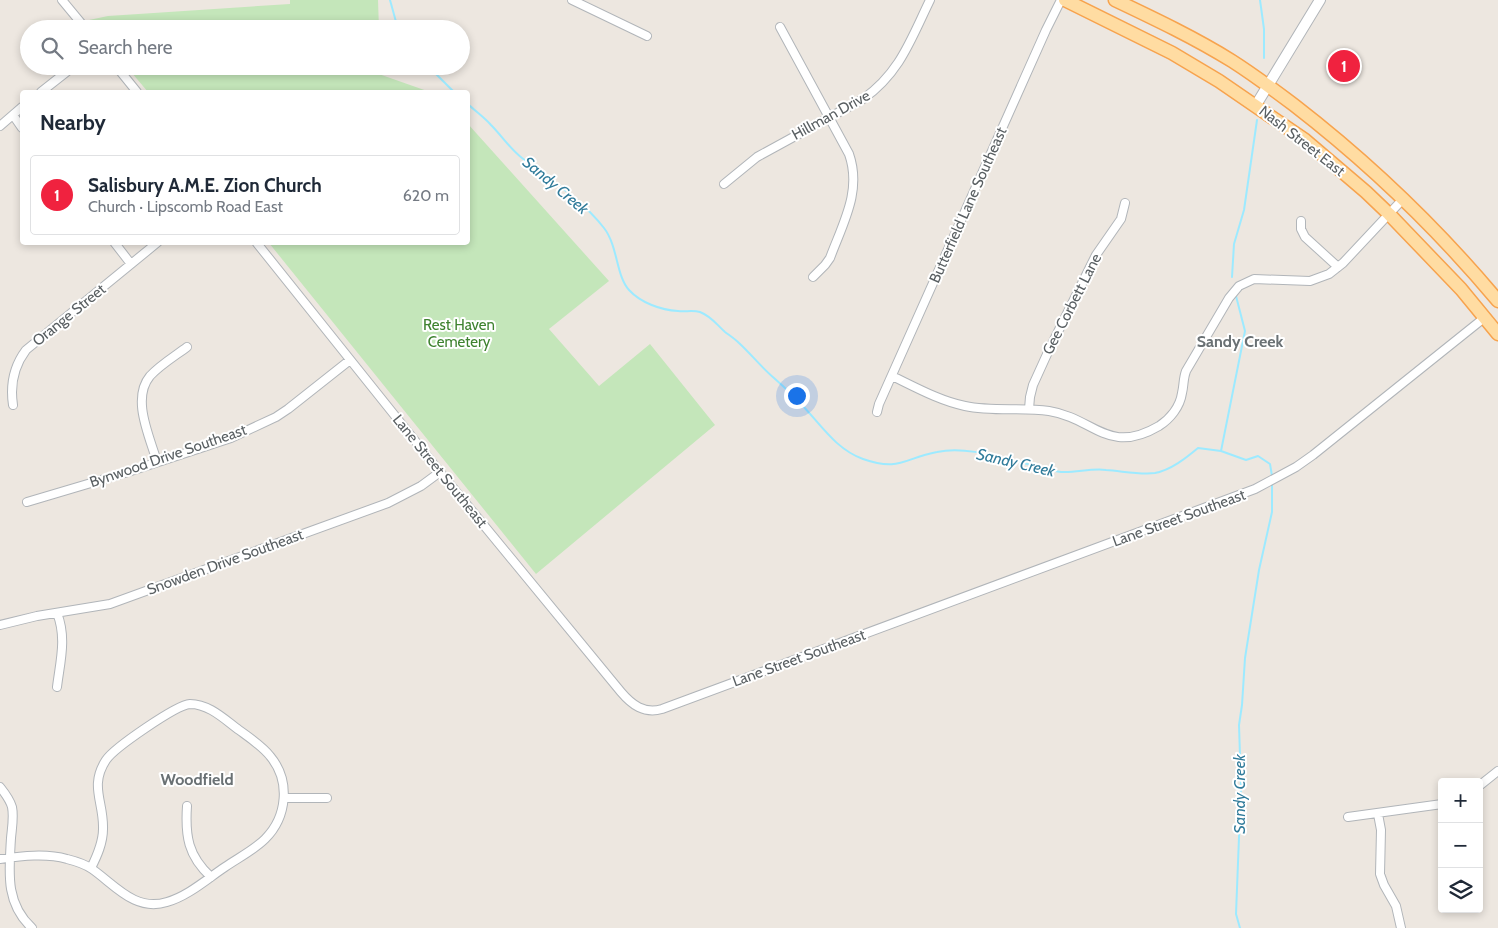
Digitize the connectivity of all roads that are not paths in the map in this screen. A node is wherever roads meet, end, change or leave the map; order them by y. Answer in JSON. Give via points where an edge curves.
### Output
{"nodes":[{"id":1,"x":62,"y":0,"type":"edge"},
{"id":2,"x":572,"y":0,"type":"edge"},
{"id":3,"x":930,"y":0,"type":"edge"},
{"id":4,"x":1061,"y":0,"type":"edge"},
{"id":5,"x":1065,"y":0,"type":"edge"},
{"id":6,"x":1115,"y":0,"type":"edge"},
{"id":7,"x":1320,"y":0,"type":"edge"},
{"id":8,"x":79,"y":20,"type":"edge"},
{"id":9,"x":780,"y":27,"type":"dead end"},
{"id":10,"x":647,"y":36,"type":"dead end"},
{"id":11,"x":63,"y":75,"type":"edge"},
{"id":12,"x":123,"y":75,"type":"edge"},
{"id":13,"x":1268,"y":85,"type":"junction"},
{"id":14,"x":44,"y":90,"type":"edge"},
{"id":15,"x":135,"y":90,"type":"edge"},
{"id":16,"x":1256,"y":105,"type":"junction"},
{"id":17,"x":20,"y":109,"type":"edge"},
{"id":18,"x":13,"y":115,"type":"junction"},
{"id":19,"x":829,"y":118,"type":"junction"},
{"id":20,"x":20,"y":125,"type":"edge"},
{"id":21,"x":0,"y":126,"type":"edge"},
{"id":22,"x":724,"y":184,"type":"dead end"},
{"id":23,"x":1403,"y":200,"type":"junction"},
{"id":24,"x":1125,"y":203,"type":"dead end"},
{"id":25,"x":1389,"y":214,"type":"junction"},
{"id":26,"x":1301,"y":221,"type":"dead end"},
{"id":27,"x":116,"y":245,"type":"edge"},
{"id":28,"x":154,"y":245,"type":"edge"},
{"id":29,"x":258,"y":245,"type":"edge"},
{"id":30,"x":131,"y":264,"type":"junction"},
{"id":31,"x":1338,"y":267,"type":"junction"},
{"id":32,"x":813,"y":277,"type":"dead end"},
{"id":33,"x":1498,"y":301,"type":"edge"},
{"id":34,"x":1484,"y":318,"type":"junction"},
{"id":35,"x":1498,"y":334,"type":"edge"},
{"id":36,"x":187,"y":347,"type":"dead end"},
{"id":37,"x":350,"y":360,"type":"junction"},
{"id":38,"x":892,"y":376,"type":"junction"},
{"id":39,"x":13,"y":405,"type":"dead end"},
{"id":40,"x":1030,"y":409,"type":"junction"},
{"id":41,"x":877,"y":412,"type":"dead end"},
{"id":42,"x":158,"y":462,"type":"junction"},
{"id":43,"x":440,"y":472,"type":"junction"},
{"id":44,"x":27,"y":502,"type":"dead end"},
{"id":45,"x":56,"y":613,"type":"junction"},
{"id":46,"x":0,"y":625,"type":"edge"},
{"id":47,"x":57,"y":688,"type":"dead end"},
{"id":48,"x":1498,"y":771,"type":"edge"},
{"id":49,"x":1483,"y":783,"type":"edge"},
{"id":50,"x":0,"y":787,"type":"edge"},
{"id":51,"x":285,"y":798,"type":"junction"},
{"id":52,"x":327,"y":798,"type":"dead end"},
{"id":53,"x":1438,"y":805,"type":"edge"},
{"id":54,"x":187,"y":806,"type":"dead end"},
{"id":55,"x":1378,"y":814,"type":"junction"},
{"id":56,"x":1348,"y":817,"type":"dead end"},
{"id":57,"x":11,"y":858,"type":"junction"},
{"id":58,"x":0,"y":859,"type":"edge"},
{"id":59,"x":92,"y":868,"type":"junction"},
{"id":60,"x":211,"y":876,"type":"junction"},
{"id":61,"x":32,"y":928,"type":"edge"},
{"id":62,"x":1402,"y":928,"type":"edge"}],
"edges":[{"from":1,"to":8,"type":"street"},
{"from":2,"to":10,"type":"street"},
{"from":3,"to":19,"type":"street","name":"Hillman Drive","via":[[901,60],[884,82],[863,99]]},
{"from":4,"to":38,"type":"street","name":"Butterfield Lane Southeast"},
{"from":5,"to":16,"type":"main road","name":"Nash Street East","via":[[1172,53]]},
{"from":6,"to":13,"type":"main road","name":"Nash Street East","via":[[1201,43]]},
{"from":7,"to":13,"type":"street"},
{"from":9,"to":19,"type":"street"},
{"from":11,"to":14,"type":"street"},
{"from":12,"to":15,"type":"street"},
{"from":13,"to":16,"type":"street"},
{"from":13,"to":23,"type":"main road","name":"Nash Street East","via":[[1348,148]]},
{"from":16,"to":25,"type":"main road","name":"Nash Street East","via":[[1305,140]]},
{"from":17,"to":18,"type":"street"},
{"from":18,"to":20,"type":"street"},
{"from":18,"to":21,"type":"street"},
{"from":19,"to":22,"type":"street","name":"Hillman Drive","via":[[757,157]]},
{"from":19,"to":32,"type":"street","via":[[849,154],[854,185],[830,258]]},
{"from":23,"to":25,"type":"street"},
{"from":23,"to":33,"type":"main road","name":"Nash Street East","via":[[1455,251]]},
{"from":24,"to":40,"type":"street","name":"Gee Corbett Lane","via":[[1121,218],[1096,255],[1048,352],[1033,385]]},
{"from":25,"to":31,"type":"street"},
{"from":25,"to":34,"type":"main road","name":"Nash Street East","via":[[1461,289]]},
{"from":26,"to":31,"type":"street","via":[[1305,236]]},
{"from":27,"to":30,"type":"street"},
{"from":28,"to":30,"type":"street","name":"Orange Street"},
{"from":29,"to":37,"type":"street","name":"Lane Street Southeast"},
{"from":30,"to":39,"type":"street","name":"Orange Street","via":[[26,350],[14,376]]},
{"from":31,"to":40,"type":"street","via":[[1310,281],[1254,279],[1239,286],[1228,298],[1186,371],[1176,409],[1166,421],[1149,431],[1119,438],[1101,434],[1060,414]]},
{"from":34,"to":35,"type":"main road","name":"Nash Street East"},
{"from":34,"to":43,"type":"street","name":"Lane Street Southeast","via":[[1313,455],[1241,496],[662,709],[647,711],[629,702]]},
{"from":36,"to":42,"type":"street","via":[[150,376],[143,391],[142,407]]},
{"from":37,"to":42,"type":"street","name":"Bynwood Drive Southeast","via":[[276,417],[231,438]]},
{"from":37,"to":43,"type":"street","name":"Lane Street Southeast"},
{"from":38,"to":40,"type":"street","via":[[946,401],[965,406]]},
{"from":38,"to":41,"type":"street","name":"Butterfield Lane Southeast"},
{"from":42,"to":44,"type":"street","name":"Bynwood Drive Southeast"},
{"from":43,"to":45,"type":"street","name":"Snowden Drive Southeast","via":[[388,503],[110,604]]},
{"from":45,"to":46,"type":"street","name":"Snowden Drive Southeast"},
{"from":45,"to":47,"type":"street","via":[[63,638]]},
{"from":48,"to":49,"type":"street"},
{"from":50,"to":57,"type":"street","via":[[13,813]]},
{"from":51,"to":52,"type":"street"},
{"from":51,"to":59,"type":"street","via":[[278,770],[264,749],[205,706],[181,706],[112,754],[101,768],[97,788],[103,838]]},
{"from":51,"to":60,"type":"street","via":[[276,824],[264,840]]},
{"from":53,"to":55,"type":"street"},
{"from":54,"to":60,"type":"street","via":[[189,846],[201,868]]},
{"from":55,"to":56,"type":"street"},
{"from":55,"to":62,"type":"street","via":[[1380,874],[1396,906]]},
{"from":57,"to":58,"type":"street"},
{"from":57,"to":59,"type":"street","via":[[53,856]]},
{"from":57,"to":61,"type":"street","via":[[12,898],[21,917]]},
{"from":59,"to":60,"type":"street","via":[[134,901],[150,904],[177,898]]}]}
